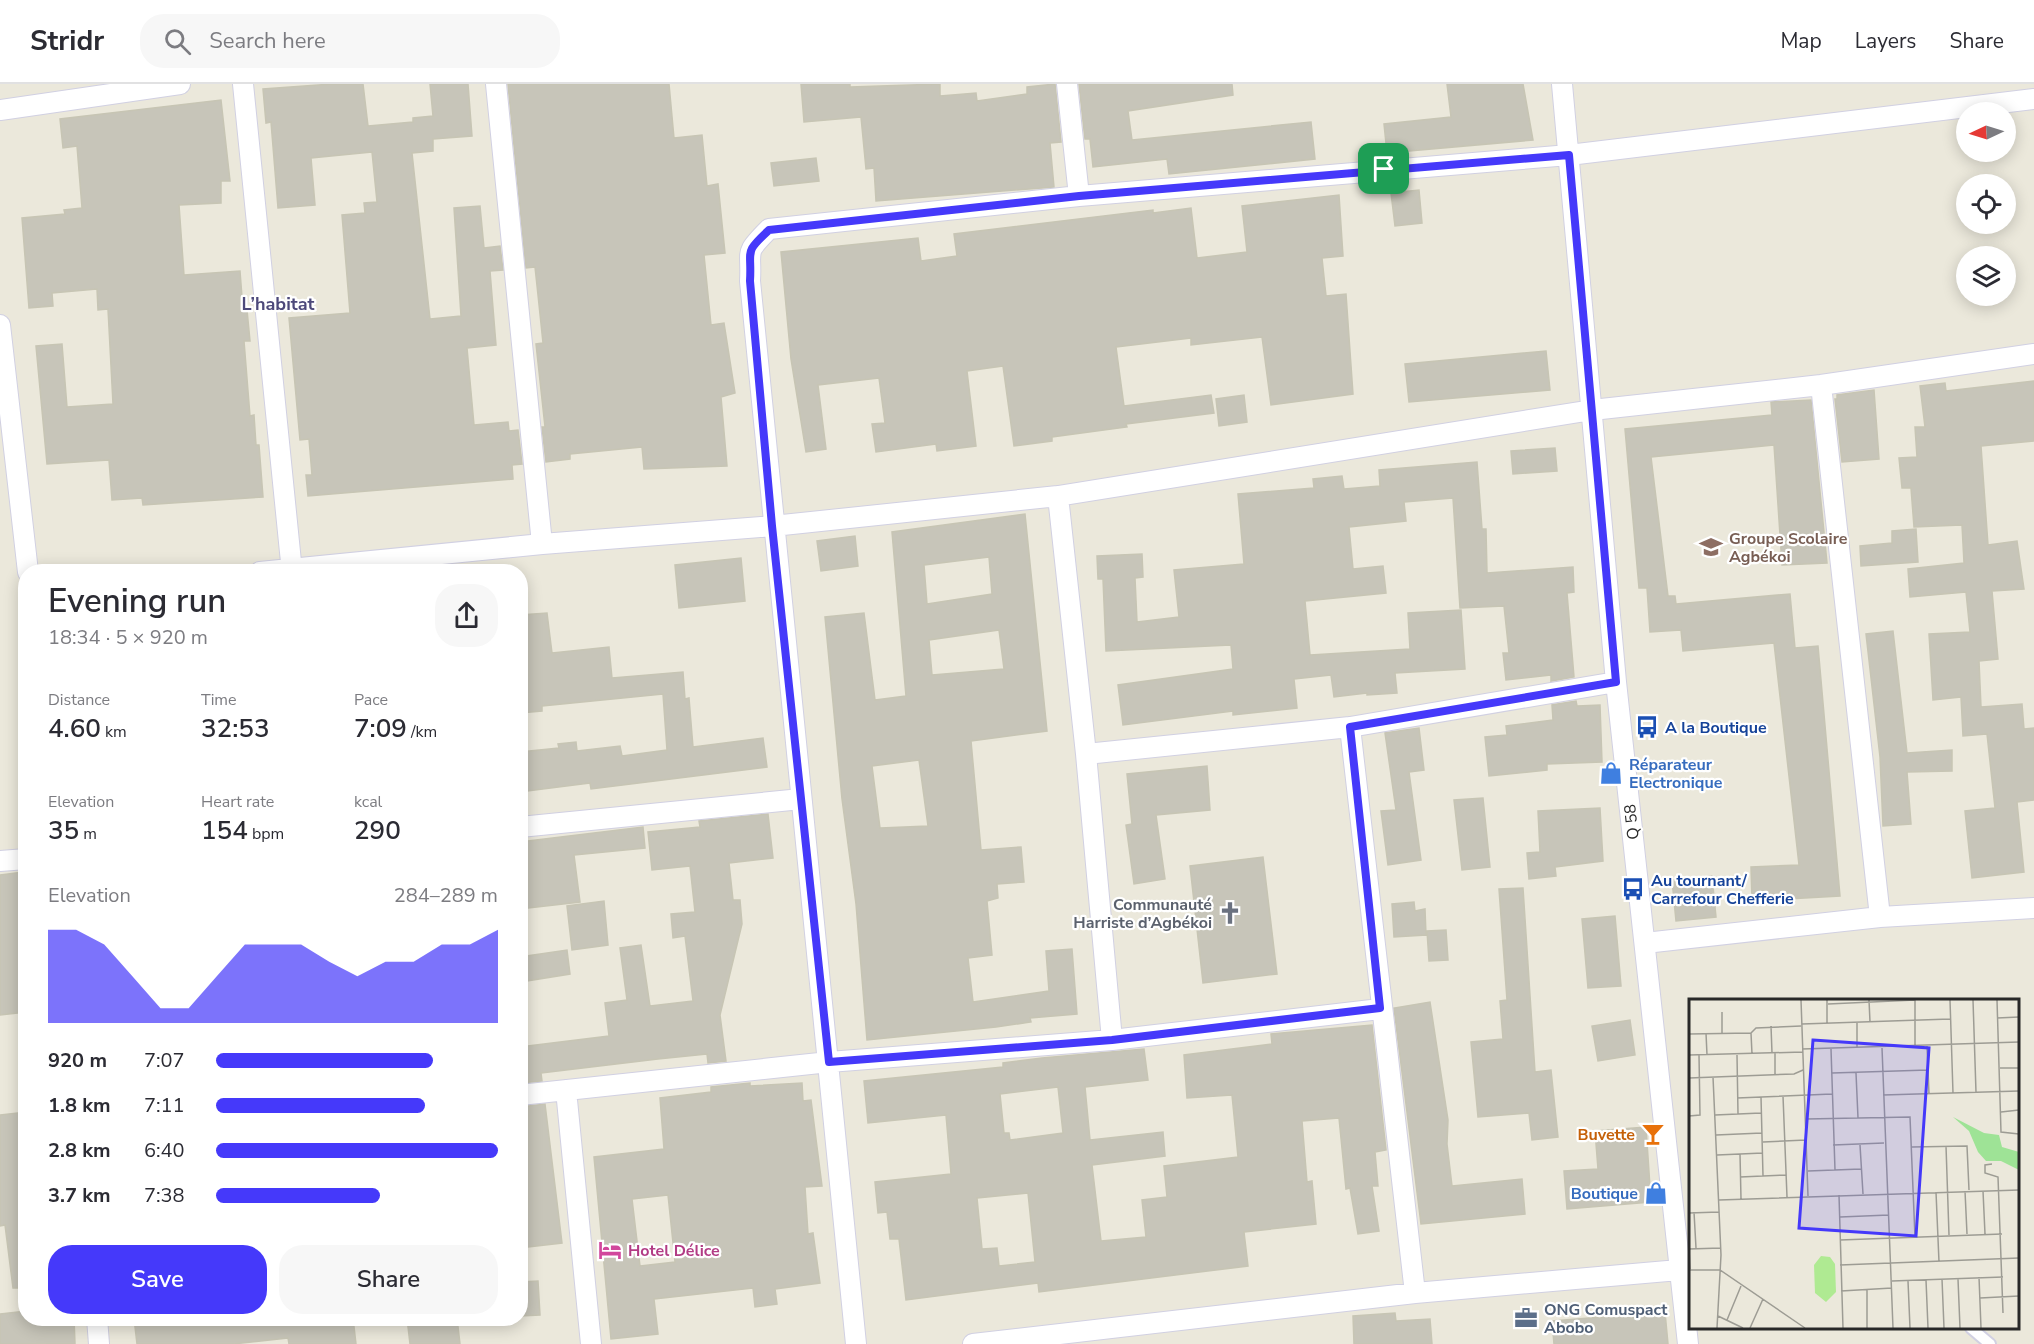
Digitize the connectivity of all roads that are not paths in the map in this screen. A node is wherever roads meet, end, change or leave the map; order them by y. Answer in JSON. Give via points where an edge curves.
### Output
{"nodes":[{"id":1,"x":180,"y":84,"type":"edge"},
{"id":2,"x":243,"y":84,"type":"edge"},
{"id":3,"x":496,"y":84,"type":"edge"},
{"id":4,"x":1067,"y":84,"type":"edge"},
{"id":5,"x":1562,"y":84,"type":"edge"},
{"id":6,"x":2034,"y":99,"type":"edge"},
{"id":7,"x":0,"y":110,"type":"edge"},
{"id":8,"x":1569,"y":155,"type":"junction"},
{"id":9,"x":1079,"y":196,"type":"junction"},
{"id":10,"x":0,"y":325,"type":"edge"},
{"id":11,"x":2034,"y":354,"type":"edge"},
{"id":12,"x":1821,"y":385,"type":"junction"},
{"id":13,"x":1592,"y":410,"type":"junction"},
{"id":14,"x":1058,"y":496,"type":"junction"},
{"id":15,"x":772,"y":526,"type":"junction"},
{"id":16,"x":543,"y":544,"type":"junction"},
{"id":17,"x":27,"y":564,"type":"edge"},
{"id":18,"x":291,"y":564,"type":"edge"},
{"id":19,"x":350,"y":564,"type":"edge"},
{"id":20,"x":1616,"y":682,"type":"junction"},
{"id":21,"x":1350,"y":727,"type":"junction"},
{"id":22,"x":1086,"y":754,"type":"junction"},
{"id":23,"x":801,"y":799,"type":"junction"},
{"id":24,"x":528,"y":827,"type":"edge"},
{"id":25,"x":18,"y":860,"type":"edge"},
{"id":26,"x":0,"y":861,"type":"edge"},
{"id":27,"x":2034,"y":908,"type":"edge"},
{"id":28,"x":1880,"y":918,"type":"junction"},
{"id":29,"x":1645,"y":944,"type":"junction"},
{"id":30,"x":1380,"y":1008,"type":"junction"},
{"id":31,"x":1112,"y":1040,"type":"junction"},
{"id":32,"x":829,"y":1062,"type":"junction"},
{"id":33,"x":566,"y":1090,"type":"junction"},
{"id":34,"x":528,"y":1094,"type":"edge"},
{"id":35,"x":1679,"y":1270,"type":"junction"},
{"id":36,"x":1415,"y":1293,"type":"junction"},
{"id":37,"x":98,"y":1326,"type":"edge"},
{"id":38,"x":1972,"y":1329,"type":"edge"},
{"id":39,"x":1079,"y":1337,"type":"edge"},
{"id":40,"x":99,"y":1344,"type":"edge"},
{"id":41,"x":591,"y":1344,"type":"edge"},
{"id":42,"x":856,"y":1344,"type":"edge"},
{"id":43,"x":972,"y":1344,"type":"edge"},
{"id":44,"x":1688,"y":1344,"type":"edge"},
{"id":45,"x":1990,"y":1344,"type":"edge"}],
"edges":[{"from":1,"to":7,"type":"street"},
{"from":2,"to":18,"type":"street"},
{"from":3,"to":16,"type":"street"},
{"from":4,"to":9,"type":"street"},
{"from":5,"to":8,"type":"street","name":"Q 58"},
{"from":6,"to":8,"type":"street"},
{"from":8,"to":9,"type":"street"},
{"from":8,"to":13,"type":"street","name":"Q 58"},
{"from":9,"to":15,"type":"street","via":[[769,230],[756,242],[748,255]]},
{"from":10,"to":17,"type":"street"},
{"from":11,"to":12,"type":"street"},
{"from":12,"to":13,"type":"street"},
{"from":12,"to":28,"type":"street"},
{"from":13,"to":14,"type":"street"},
{"from":13,"to":20,"type":"street","name":"Q 58"},
{"from":14,"to":15,"type":"street"},
{"from":14,"to":22,"type":"street"},
{"from":15,"to":16,"type":"street"},
{"from":15,"to":23,"type":"street"},
{"from":16,"to":19,"type":"street"},
{"from":20,"to":21,"type":"street"},
{"from":20,"to":29,"type":"street","name":"Q 58"},
{"from":21,"to":22,"type":"street"},
{"from":21,"to":30,"type":"street"},
{"from":22,"to":31,"type":"street"},
{"from":23,"to":24,"type":"street"},
{"from":23,"to":32,"type":"street"},
{"from":25,"to":26,"type":"street"},
{"from":27,"to":28,"type":"street"},
{"from":28,"to":29,"type":"street"},
{"from":29,"to":35,"type":"street","name":"Q 58"},
{"from":30,"to":31,"type":"street"},
{"from":30,"to":36,"type":"street"},
{"from":31,"to":32,"type":"street"},
{"from":32,"to":33,"type":"street"},
{"from":32,"to":42,"type":"street"},
{"from":33,"to":34,"type":"street"},
{"from":33,"to":41,"type":"street"},
{"from":35,"to":36,"type":"street"},
{"from":35,"to":44,"type":"street","name":"Q 58"},
{"from":36,"to":39,"type":"street"},
{"from":37,"to":40,"type":"street"},
{"from":38,"to":45,"type":"lane"},
{"from":39,"to":43,"type":"street"}]}
